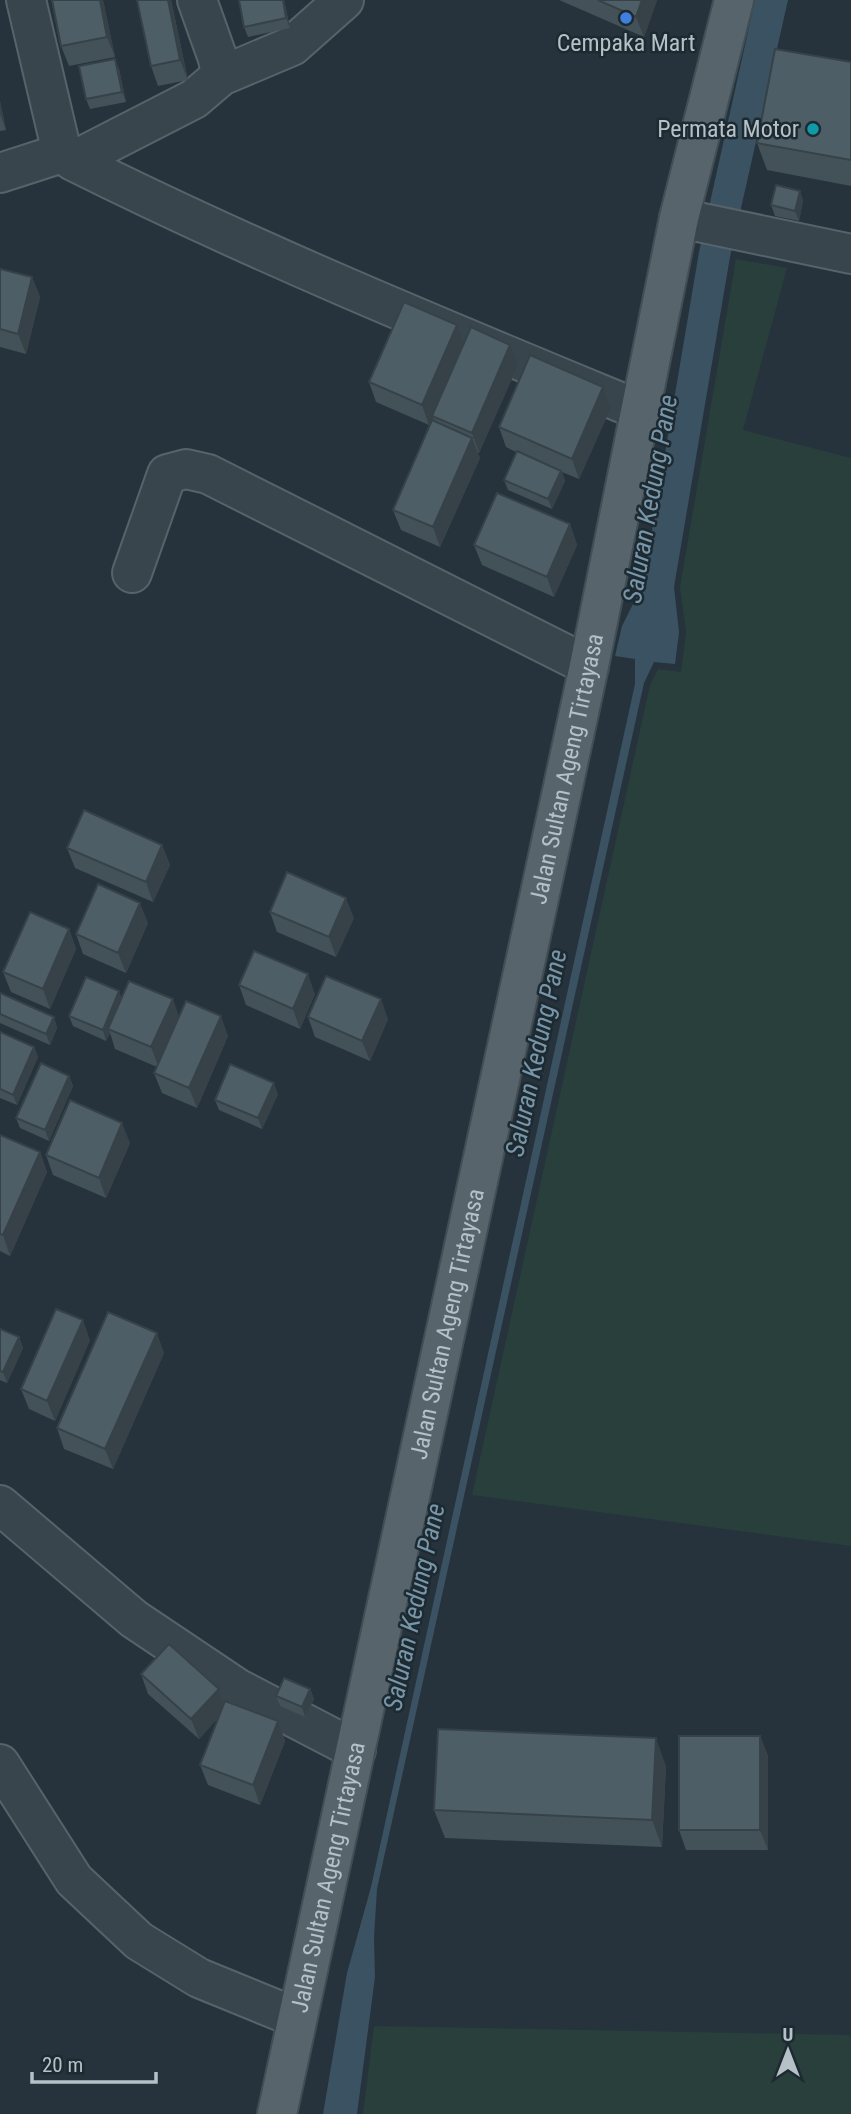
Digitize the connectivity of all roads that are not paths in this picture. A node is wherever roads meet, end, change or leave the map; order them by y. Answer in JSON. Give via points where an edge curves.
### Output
{"nodes":[{"id":1,"x":26,"y":0,"type":"edge"},
{"id":2,"x":197,"y":0,"type":"edge"},
{"id":3,"x":344,"y":0,"type":"edge"},
{"id":4,"x":734,"y":0,"type":"edge"},
{"id":5,"x":221,"y":76,"type":"junction"},
{"id":6,"x":67,"y":157,"type":"junction"},
{"id":7,"x":0,"y":173,"type":"edge"},
{"id":8,"x":691,"y":220,"type":"junction"},
{"id":9,"x":851,"y":254,"type":"edge"},
{"id":10,"x":639,"y":410,"type":"junction"},
{"id":11,"x":132,"y":573,"type":"dead end"},
{"id":12,"x":589,"y":667,"type":"junction"},
{"id":13,"x":0,"y":1505,"type":"edge"},
{"id":14,"x":356,"y":1750,"type":"junction"},
{"id":15,"x":0,"y":1764,"type":"edge"},
{"id":16,"x":297,"y":2018,"type":"junction"},
{"id":17,"x":277,"y":2114,"type":"edge"}],
"edges":[{"from":1,"to":6,"type":"street"},
{"from":2,"to":5,"type":"street"},
{"from":3,"to":5,"type":"street","via":[[292,46]]},
{"from":4,"to":8,"type":"main road","name":"Jalan Sultan Ageng Tirtayasa"},
{"from":5,"to":6,"type":"street","via":[[194,99]]},
{"from":6,"to":7,"type":"street"},
{"from":6,"to":10,"type":"street","via":[[365,297]]},
{"from":8,"to":9,"type":"street"},
{"from":8,"to":10,"type":"main road","name":"Jalan Sultan Ageng Tirtayasa"},
{"from":10,"to":12,"type":"main road","name":"Jalan Sultan Ageng Tirtayasa"},
{"from":11,"to":12,"type":"street","via":[[167,474],[186,470],[208,474]]},
{"from":12,"to":14,"type":"main road","name":"Jalan Sultan Ageng Tirtayasa"},
{"from":13,"to":14,"type":"street","via":[[134,1619],[237,1688]]},
{"from":14,"to":16,"type":"main road","name":"Jalan Sultan Ageng Tirtayasa"},
{"from":15,"to":16,"type":"street","via":[[74,1880],[139,1941],[199,1978]]},
{"from":16,"to":17,"type":"main road","name":"Jalan Sultan Ageng Tirtayasa"}]}
